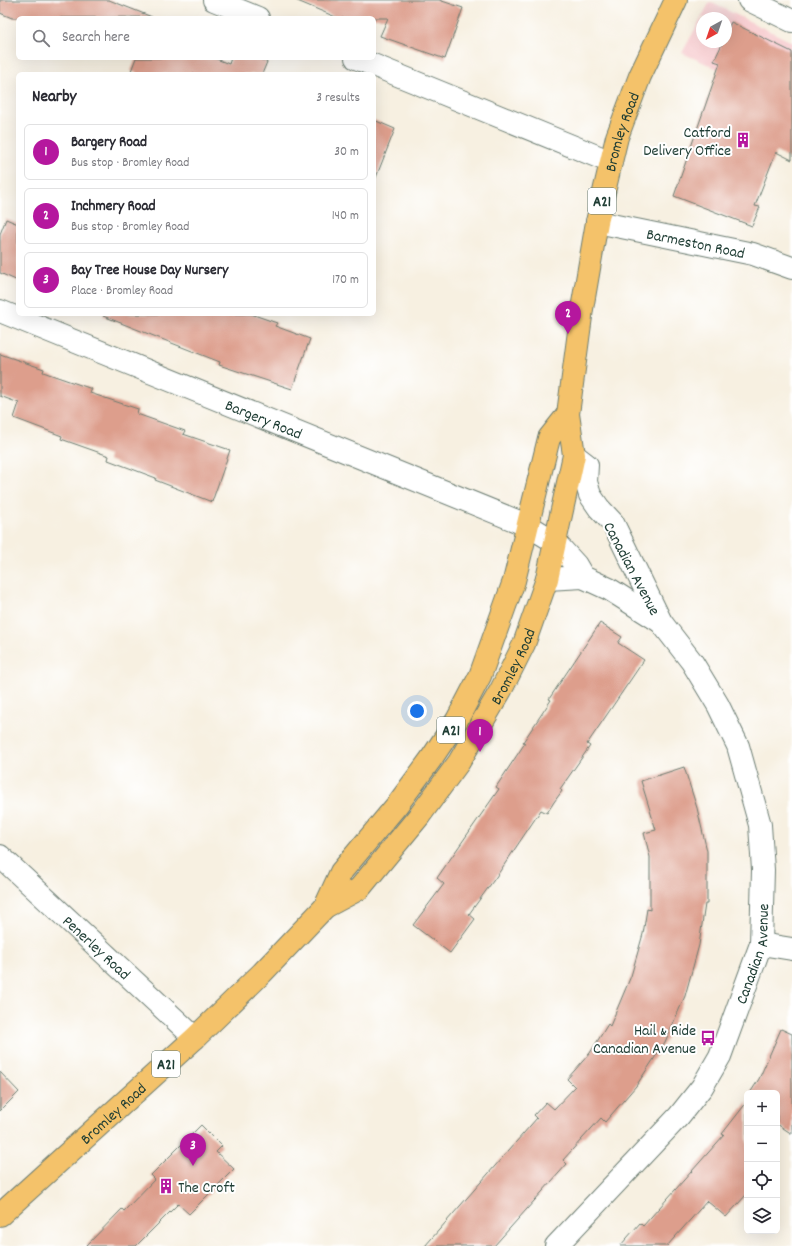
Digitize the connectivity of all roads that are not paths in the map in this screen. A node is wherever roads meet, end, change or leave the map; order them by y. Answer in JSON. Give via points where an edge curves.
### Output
{"nodes":[{"id":1,"x":214,"y":0,"type":"edge"},
{"id":2,"x":676,"y":0,"type":"edge"},
{"id":3,"x":749,"y":0,"type":"edge"},
{"id":4,"x":253,"y":16,"type":"edge"},
{"id":5,"x":792,"y":21,"type":"edge"},
{"id":6,"x":361,"y":60,"type":"edge"},
{"id":7,"x":611,"y":162,"type":"junction"},
{"id":8,"x":597,"y":222,"type":"junction"},
{"id":9,"x":792,"y":268,"type":"edge"},
{"id":10,"x":0,"y":311,"type":"edge"},
{"id":11,"x":568,"y":414,"type":"junction"},
{"id":12,"x":574,"y":455,"type":"junction"},
{"id":13,"x":528,"y":526,"type":"junction"},
{"id":14,"x":555,"y":542,"type":"junction"},
{"id":15,"x":633,"y":563,"type":"junction"},
{"id":16,"x":583,"y":577,"type":"junction"},
{"id":17,"x":547,"y":579,"type":"junction"},
{"id":18,"x":609,"y":589,"type":"junction"},
{"id":19,"x":661,"y":622,"type":"junction"},
{"id":20,"x":0,"y":856,"type":"edge"},
{"id":21,"x":325,"y":907,"type":"junction"},
{"id":22,"x":761,"y":944,"type":"junction"},
{"id":23,"x":792,"y":949,"type":"edge"},
{"id":24,"x":195,"y":1038,"type":"junction"},
{"id":25,"x":0,"y":1215,"type":"edge"},
{"id":26,"x":556,"y":1246,"type":"edge"}],
"edges":[{"from":1,"to":4,"type":"street"},
{"from":2,"to":7,"type":"highway","name":"Bromley Road","number":"A21","via":[[640,76]]},
{"from":3,"to":5,"type":"street"},
{"from":6,"to":7,"type":"street"},
{"from":7,"to":8,"type":"highway","name":"Bromley Road","number":"A21"},
{"from":8,"to":9,"type":"street","name":"Barmeston Road","via":[[753,254]]},
{"from":8,"to":11,"type":"highway","name":"Bromley Road","number":"A21"},
{"from":10,"to":13,"type":"street","name":"Bargery Road"},
{"from":11,"to":12,"type":"highway","name":"Bromley Road","number":"A21"},
{"from":11,"to":13,"type":"highway","name":"Bromley Road","number":"A21","via":[[549,438]]},
{"from":12,"to":14,"type":"highway","name":"Bromley Road","number":"A21"},
{"from":12,"to":15,"type":"street","name":"Canadian Avenue","via":[[587,465],[586,482],[590,495],[613,523]]},
{"from":13,"to":14,"type":"street"},
{"from":13,"to":21,"type":"highway","name":"Bromley Road","number":"A21","via":[[514,581],[497,631],[480,676],[457,720],[397,805],[341,872]]},
{"from":14,"to":16,"type":"street","via":[[576,565]]},
{"from":14,"to":17,"type":"highway","name":"Bromley Road","number":"A21"},
{"from":15,"to":18,"type":"street","via":[[623,580]]},
{"from":15,"to":19,"type":"street","name":"Canadian Avenue"},
{"from":16,"to":17,"type":"street"},
{"from":16,"to":18,"type":"street","name":"Canadian Avenue"},
{"from":17,"to":21,"type":"highway","name":"Bromley Road","number":"A21","via":[[524,644],[501,690],[458,762],[415,821],[359,889]]},
{"from":18,"to":19,"type":"street","name":"Canadian Avenue"},
{"from":19,"to":22,"type":"street","name":"Canadian Avenue","via":[[692,662],[718,705],[738,746],[760,825],[763,870]]},
{"from":20,"to":24,"type":"street","name":"Penerley Road"},
{"from":21,"to":24,"type":"highway","name":"Bromley Road","number":"A21","via":[[262,974]]},
{"from":22,"to":23,"type":"street"},
{"from":22,"to":26,"type":"street","name":"Canadian Avenue","via":[[720,1056],[702,1087],[679,1116]]},
{"from":24,"to":25,"type":"highway","name":"Bromley Road","number":"A21"}]}
